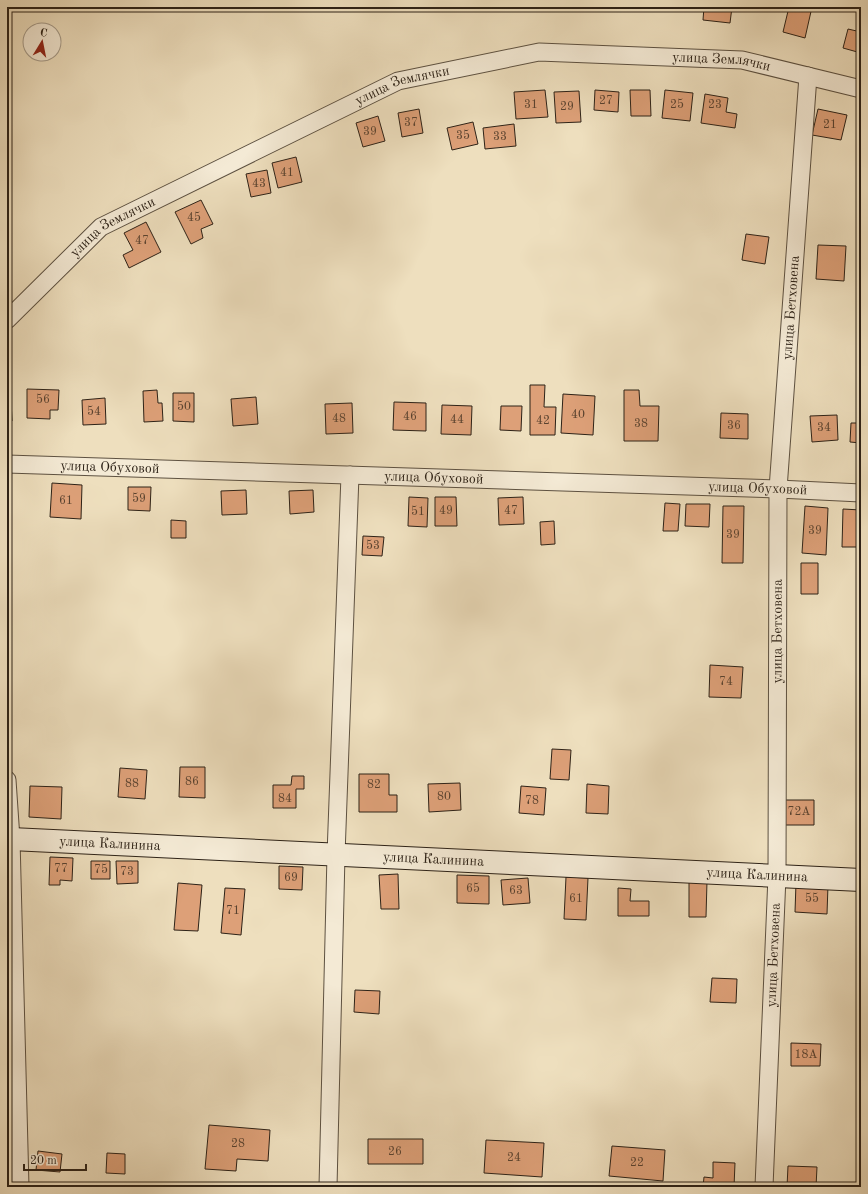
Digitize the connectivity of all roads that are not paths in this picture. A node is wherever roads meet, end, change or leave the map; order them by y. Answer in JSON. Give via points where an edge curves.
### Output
{"nodes":[{"id":1,"x":808,"y":76,"type":"junction"},
{"id":2,"x":861,"y":90,"type":"edge"},
{"id":3,"x":7,"y":320,"type":"edge"},
{"id":4,"x":7,"y":464,"type":"edge"},
{"id":5,"x":350,"y":475,"type":"junction"},
{"id":6,"x":778,"y":489,"type":"junction"},
{"id":7,"x":861,"y":493,"type":"edge"},
{"id":8,"x":7,"y":780,"type":"edge"},
{"id":9,"x":9,"y":838,"type":"edge"},
{"id":10,"x":336,"y":855,"type":"junction"},
{"id":11,"x":777,"y":876,"type":"junction"},
{"id":12,"x":861,"y":880,"type":"edge"},
{"id":13,"x":20,"y":1187,"type":"edge"},
{"id":14,"x":328,"y":1187,"type":"edge"},
{"id":15,"x":764,"y":1187,"type":"edge"}],
"edges":[{"from":1,"to":2,"type":"street","name":"улица Землячки"},
{"from":1,"to":3,"type":"street","name":"улица Землячки","via":[[742,60],[539,52],[398,81],[101,227]]},
{"from":1,"to":6,"type":"street","name":"улица Бетховена"},
{"from":4,"to":5,"type":"street","name":"улица Обуховой"},
{"from":5,"to":6,"type":"street","name":"улица Обуховой"},
{"from":5,"to":10,"type":"street"},
{"from":6,"to":7,"type":"street","name":"улица Обуховой"},
{"from":6,"to":11,"type":"street","name":"улица Бетховена"},
{"from":8,"to":9,"type":"street"},
{"from":9,"to":10,"type":"street","name":"улица Калинина"},
{"from":9,"to":13,"type":"street"},
{"from":10,"to":11,"type":"street","name":"улица Калинина"},
{"from":10,"to":14,"type":"street"},
{"from":11,"to":12,"type":"street","name":"улица Калинина"},
{"from":11,"to":15,"type":"street","name":"улица Бетховена"}]}
